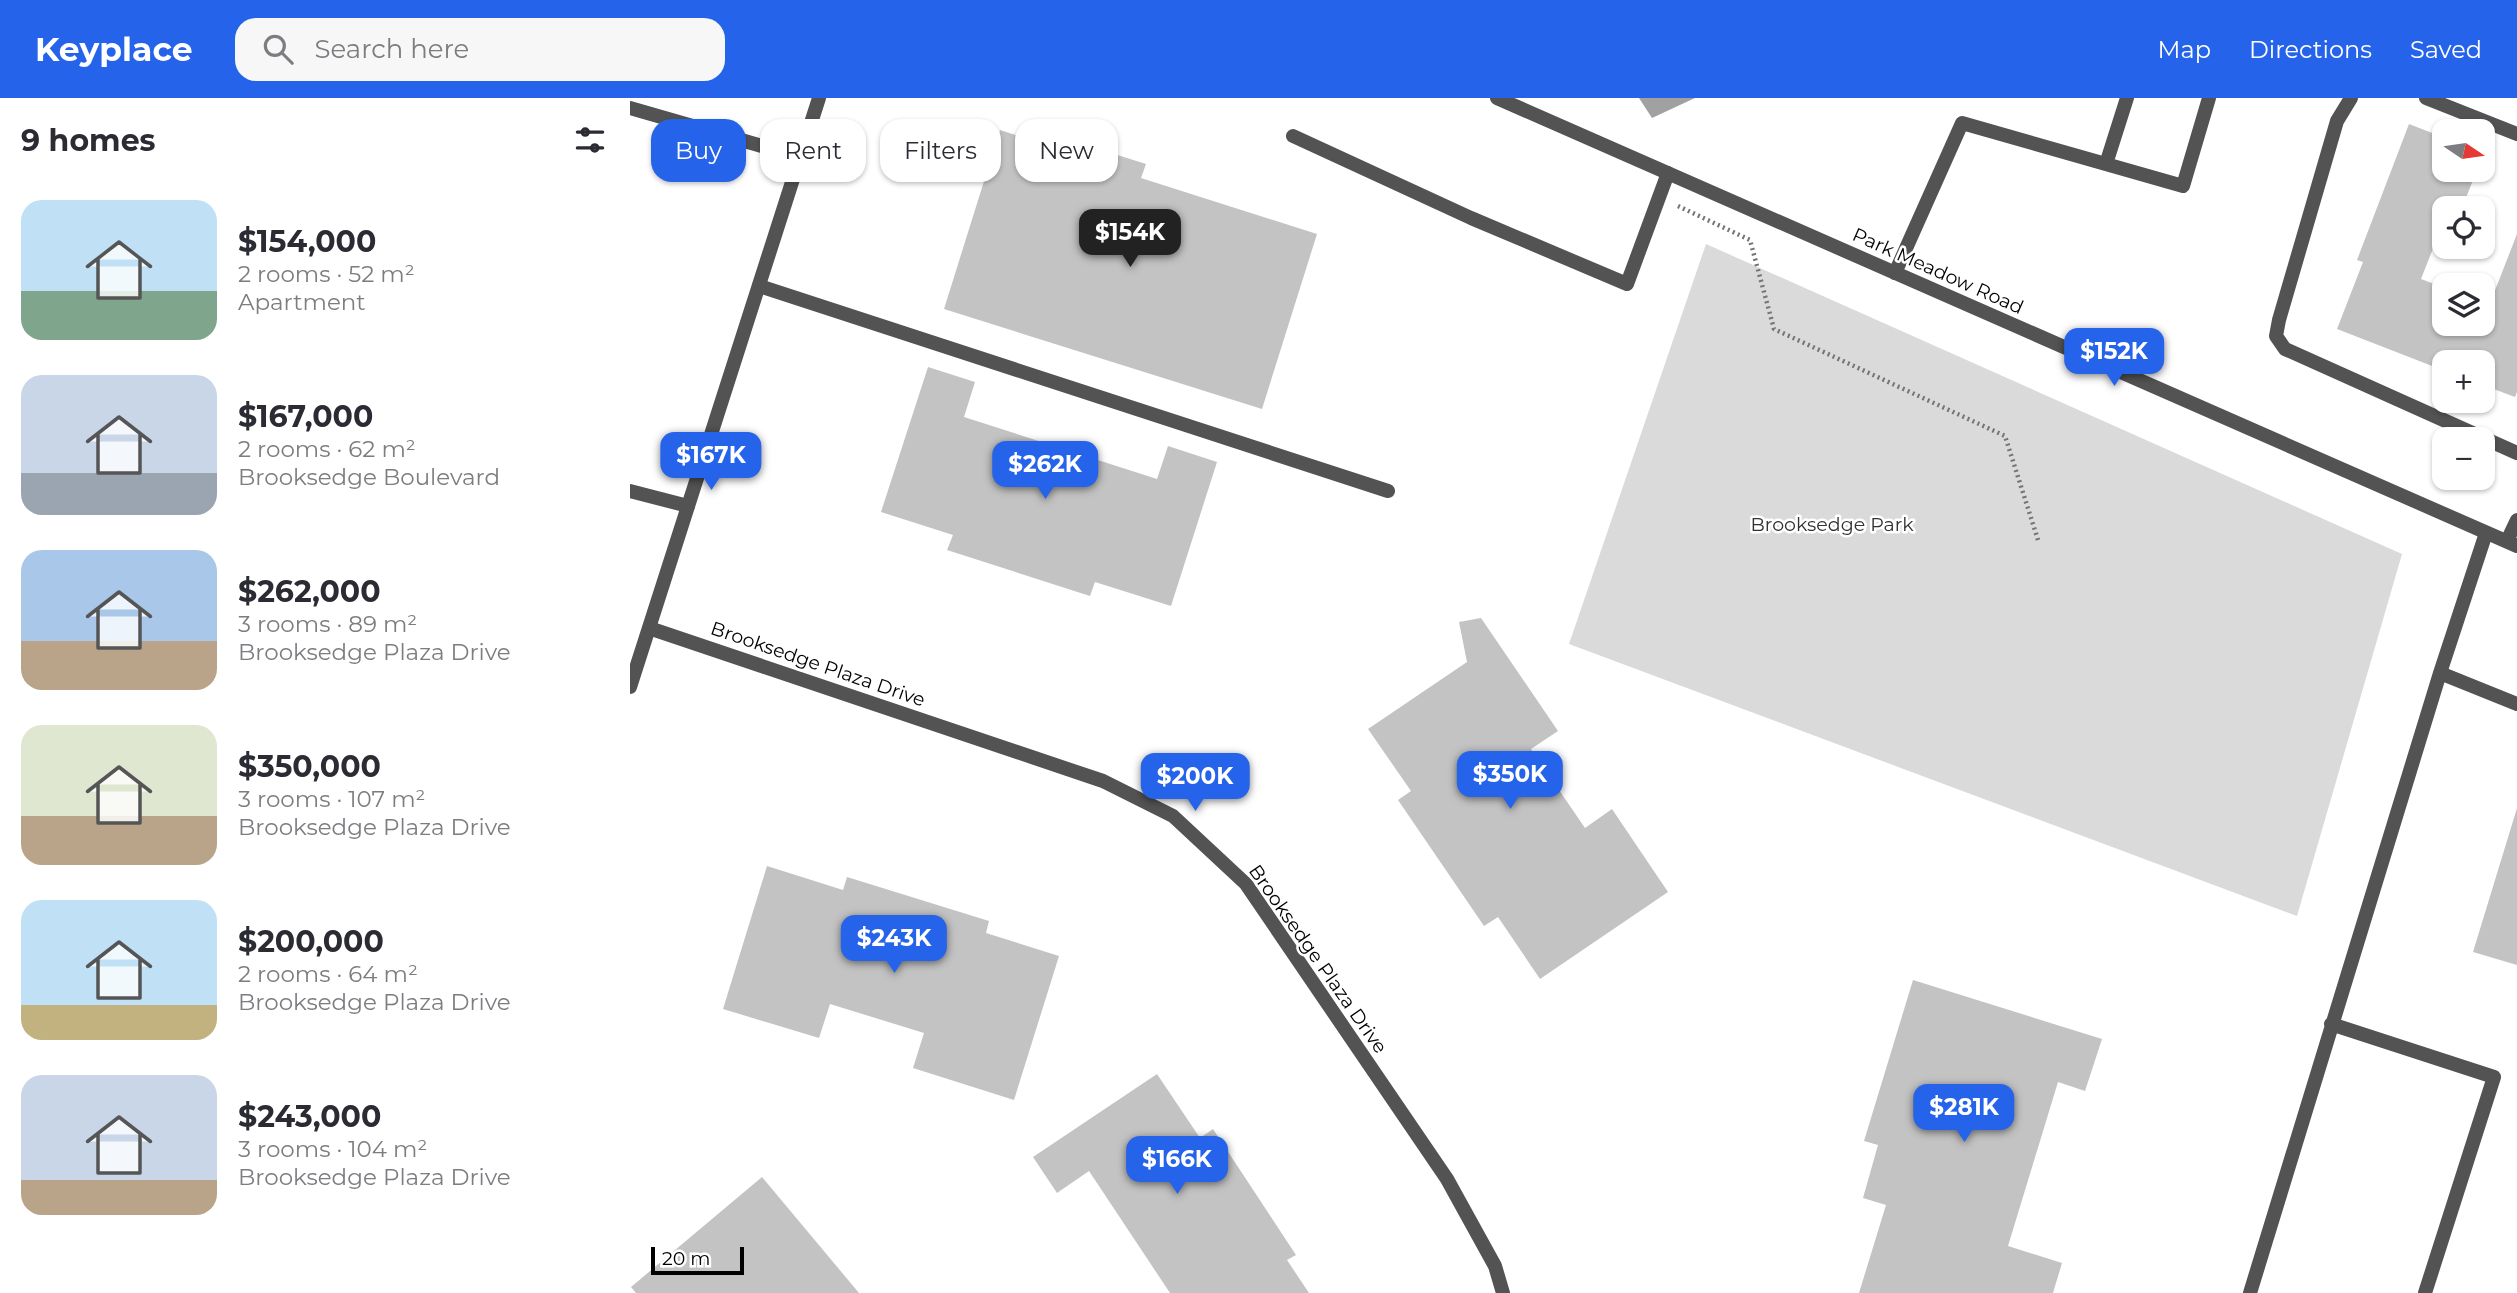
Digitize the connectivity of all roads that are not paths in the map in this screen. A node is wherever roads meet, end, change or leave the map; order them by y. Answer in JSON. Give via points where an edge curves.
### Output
{"nodes":[{"id":1,"x":819,"y":98,"type":"edge"},
{"id":2,"x":1497,"y":98,"type":"edge"},
{"id":3,"x":2127,"y":98,"type":"edge"},
{"id":4,"x":2209,"y":98,"type":"edge"},
{"id":5,"x":2351,"y":98,"type":"edge"},
{"id":6,"x":2426,"y":98,"type":"edge"},
{"id":7,"x":630,"y":108,"type":"edge"},
{"id":8,"x":812,"y":119,"type":"edge"},
{"id":9,"x":2517,"y":134,"type":"edge"},
{"id":10,"x":1293,"y":136,"type":"dead end"},
{"id":11,"x":760,"y":145,"type":"edge"},
{"id":12,"x":2106,"y":164,"type":"junction"},
{"id":13,"x":1668,"y":173,"type":"junction"},
{"id":14,"x":792,"y":182,"type":"edge"},
{"id":15,"x":1895,"y":272,"type":"junction"},
{"id":16,"x":759,"y":286,"type":"junction"},
{"id":17,"x":2517,"y":453,"type":"edge"},
{"id":18,"x":630,"y":491,"type":"edge"},
{"id":19,"x":1388,"y":491,"type":"dead end"},
{"id":20,"x":688,"y":506,"type":"junction"},
{"id":21,"x":2517,"y":520,"type":"edge"},
{"id":22,"x":2486,"y":533,"type":"junction"},
{"id":23,"x":2512,"y":544,"type":"edge"},
{"id":24,"x":649,"y":628,"type":"junction"},
{"id":25,"x":2440,"y":673,"type":"junction"},
{"id":26,"x":630,"y":687,"type":"edge"},
{"id":27,"x":2517,"y":704,"type":"edge"},
{"id":28,"x":2331,"y":1024,"type":"junction"},
{"id":29,"x":1503,"y":1293,"type":"edge"},
{"id":30,"x":2250,"y":1293,"type":"edge"},
{"id":31,"x":2425,"y":1293,"type":"edge"}],
"edges":[{"from":1,"to":8,"type":"street"},
{"from":2,"to":13,"type":"street","name":"Park Meadow Road"},
{"from":3,"to":12,"type":"street"},
{"from":4,"to":12,"type":"street","via":[[2183,187]]},
{"from":5,"to":17,"type":"street","via":[[2337,121],[2276,336],[2285,349]]},
{"from":6,"to":9,"type":"street"},
{"from":7,"to":11,"type":"street"},
{"from":10,"to":13,"type":"street","via":[[1627,284]]},
{"from":12,"to":15,"type":"street","via":[[1962,123]]},
{"from":13,"to":15,"type":"street","name":"Park Meadow Road"},
{"from":14,"to":16,"type":"street"},
{"from":15,"to":22,"type":"street","name":"Park Meadow Road"},
{"from":16,"to":19,"type":"street"},
{"from":16,"to":20,"type":"street"},
{"from":18,"to":20,"type":"street"},
{"from":20,"to":24,"type":"street"},
{"from":21,"to":23,"type":"street"},
{"from":22,"to":23,"type":"street","name":"Park Meadow Road"},
{"from":22,"to":25,"type":"street"},
{"from":24,"to":26,"type":"street"},
{"from":24,"to":29,"type":"street","name":"Brooksedge Plaza Drive","via":[[1092,777],[1173,816],[1246,884],[1447,1179],[1495,1266]]},
{"from":25,"to":27,"type":"street"},
{"from":25,"to":28,"type":"street"},
{"from":28,"to":30,"type":"street"},
{"from":28,"to":31,"type":"street","via":[[2494,1077]]}]}
